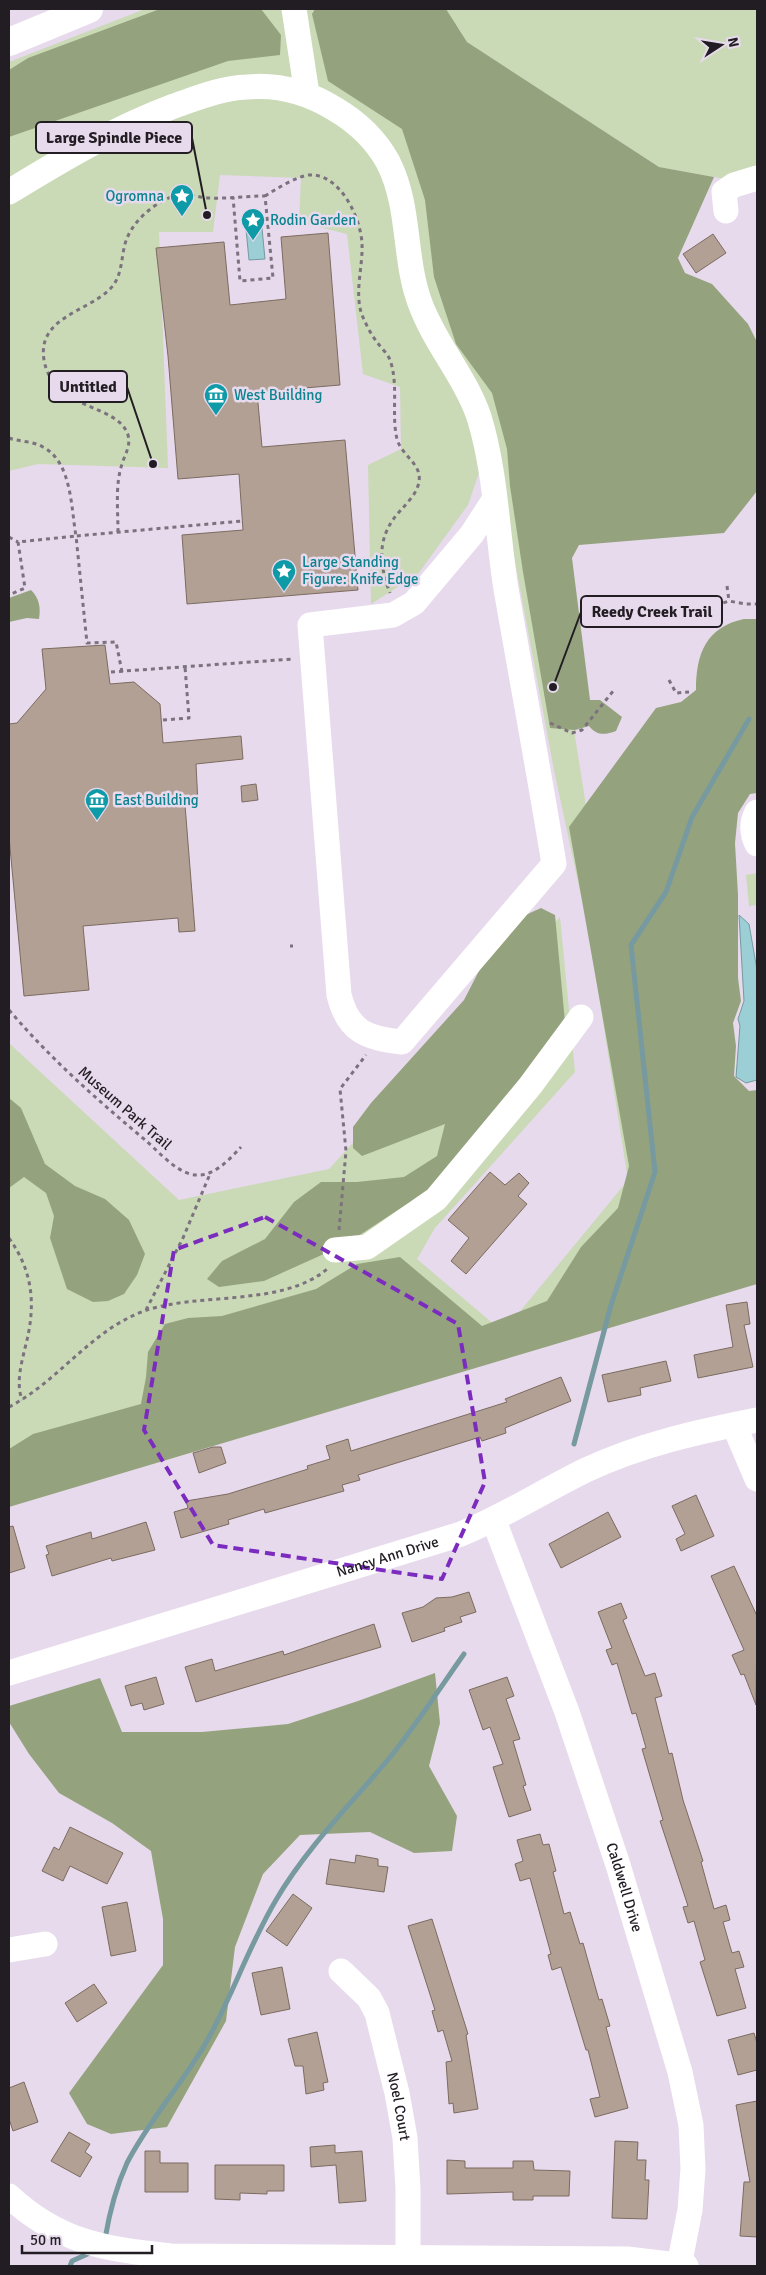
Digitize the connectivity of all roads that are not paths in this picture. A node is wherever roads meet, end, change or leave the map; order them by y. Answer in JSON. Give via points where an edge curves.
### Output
{"nodes":[{"id":1,"x":89,"y":9,"type":"edge"},
{"id":2,"x":294,"y":9,"type":"edge"},
{"id":3,"x":9,"y":42,"type":"edge"},
{"id":4,"x":307,"y":94,"type":"junction"},
{"id":5,"x":757,"y":178,"type":"edge"},
{"id":6,"x":9,"y":192,"type":"edge"},
{"id":7,"x":726,"y":211,"type":"dead end"},
{"id":8,"x":494,"y":500,"type":"junction"},
{"id":9,"x":757,"y":812,"type":"edge"},
{"id":10,"x":757,"y":844,"type":"edge"},
{"id":11,"x":581,"y":1017,"type":"dead end"},
{"id":12,"x":335,"y":1250,"type":"road end"},
{"id":13,"x":746,"y":1422,"type":"edge"},
{"id":14,"x":757,"y":1478,"type":"edge"},
{"id":15,"x":494,"y":1521,"type":"junction"},
{"id":16,"x":9,"y":1673,"type":"edge"},
{"id":17,"x":45,"y":1944,"type":"dead end"},
{"id":18,"x":9,"y":1950,"type":"edge"},
{"id":19,"x":341,"y":1971,"type":"dead end"},
{"id":20,"x":9,"y":2196,"type":"edge"},
{"id":21,"x":408,"y":2258,"type":"junction"},
{"id":22,"x":171,"y":2261,"type":"edge"},
{"id":23,"x":681,"y":2266,"type":"edge"}],
"edges":[{"from":1,"to":3,"type":"main road"},
{"from":2,"to":4,"type":"street"},
{"from":4,"to":6,"type":"street","via":[[268,86],[247,86],[207,95],[132,122]]},
{"from":4,"to":8,"type":"street","via":[[359,126],[373,141],[392,172],[404,208],[415,288],[427,321],[459,375],[478,416],[487,448]]},
{"from":5,"to":7,"type":"street","via":[[734,185],[724,192]]},
{"from":8,"to":8,"type":"street","via":[[472,534],[414,603],[393,615],[310,625],[339,995],[350,1022],[367,1036],[402,1042],[554,864]]},
{"from":9,"to":10,"type":"street","via":[[752,834]]},
{"from":11,"to":12,"type":"street","via":[[530,1086],[436,1199],[367,1247]]},
{"from":13,"to":14,"type":"street"},
{"from":13,"to":15,"type":"street","name":"Nancy Ann Drive","via":[[668,1438],[616,1458],[586,1470]]},
{"from":15,"to":16,"type":"street","name":"Nancy Ann Drive"},
{"from":15,"to":23,"type":"street","name":"Caldwell Drive","via":[[567,1712],[618,1865],[680,2072],[691,2125],[693,2169]]},
{"from":17,"to":18,"type":"street"},
{"from":19,"to":21,"type":"street","name":"Noel Court","via":[[369,1998],[377,2013],[398,2093],[405,2138]]},
{"from":20,"to":22,"type":"street","via":[[56,2231],[79,2241]]},
{"from":21,"to":22,"type":"street"},
{"from":21,"to":23,"type":"street","via":[[599,2259]]}]}
